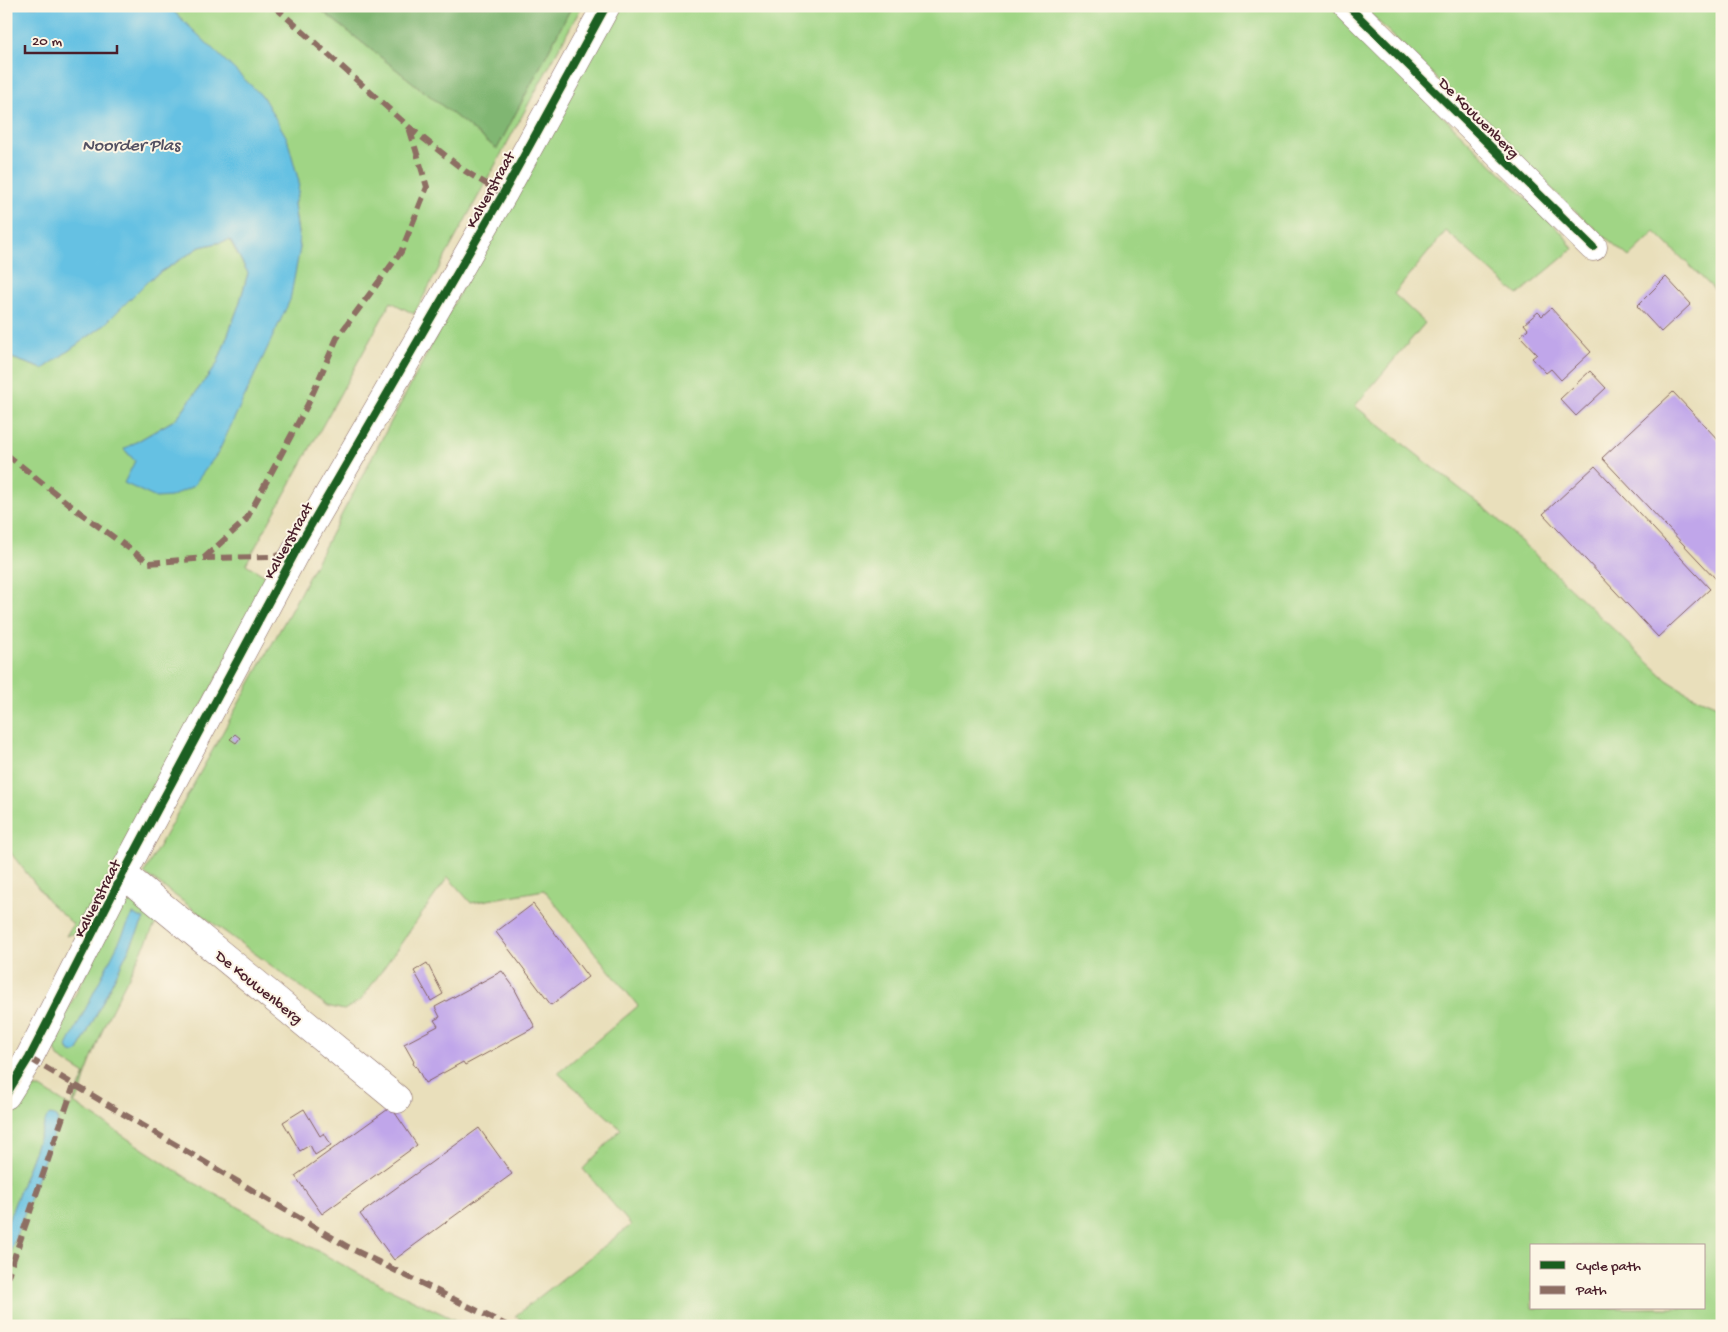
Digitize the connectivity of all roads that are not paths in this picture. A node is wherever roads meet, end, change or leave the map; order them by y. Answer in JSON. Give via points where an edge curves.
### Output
{"nodes":[{"id":1,"x":606,"y":6,"type":"edge"},
{"id":2,"x":1348,"y":6,"type":"edge"},
{"id":3,"x":1593,"y":247,"type":"dead end"},
{"id":4,"x":123,"y":874,"type":"junction"},
{"id":5,"x":6,"y":1095,"type":"edge"},
{"id":6,"x":397,"y":1099,"type":"dead end"}],
"edges":[{"from":1,"to":4,"type":"street","name":"Kalverstraat","via":[[503,194],[297,549]]},
{"from":2,"to":3,"type":"street","name":"De Kouwenberg"},
{"from":4,"to":5,"type":"street","name":"Kalverstraat","via":[[29,1058]]},
{"from":4,"to":6,"type":"street","name":"De Kouwenberg"}]}
